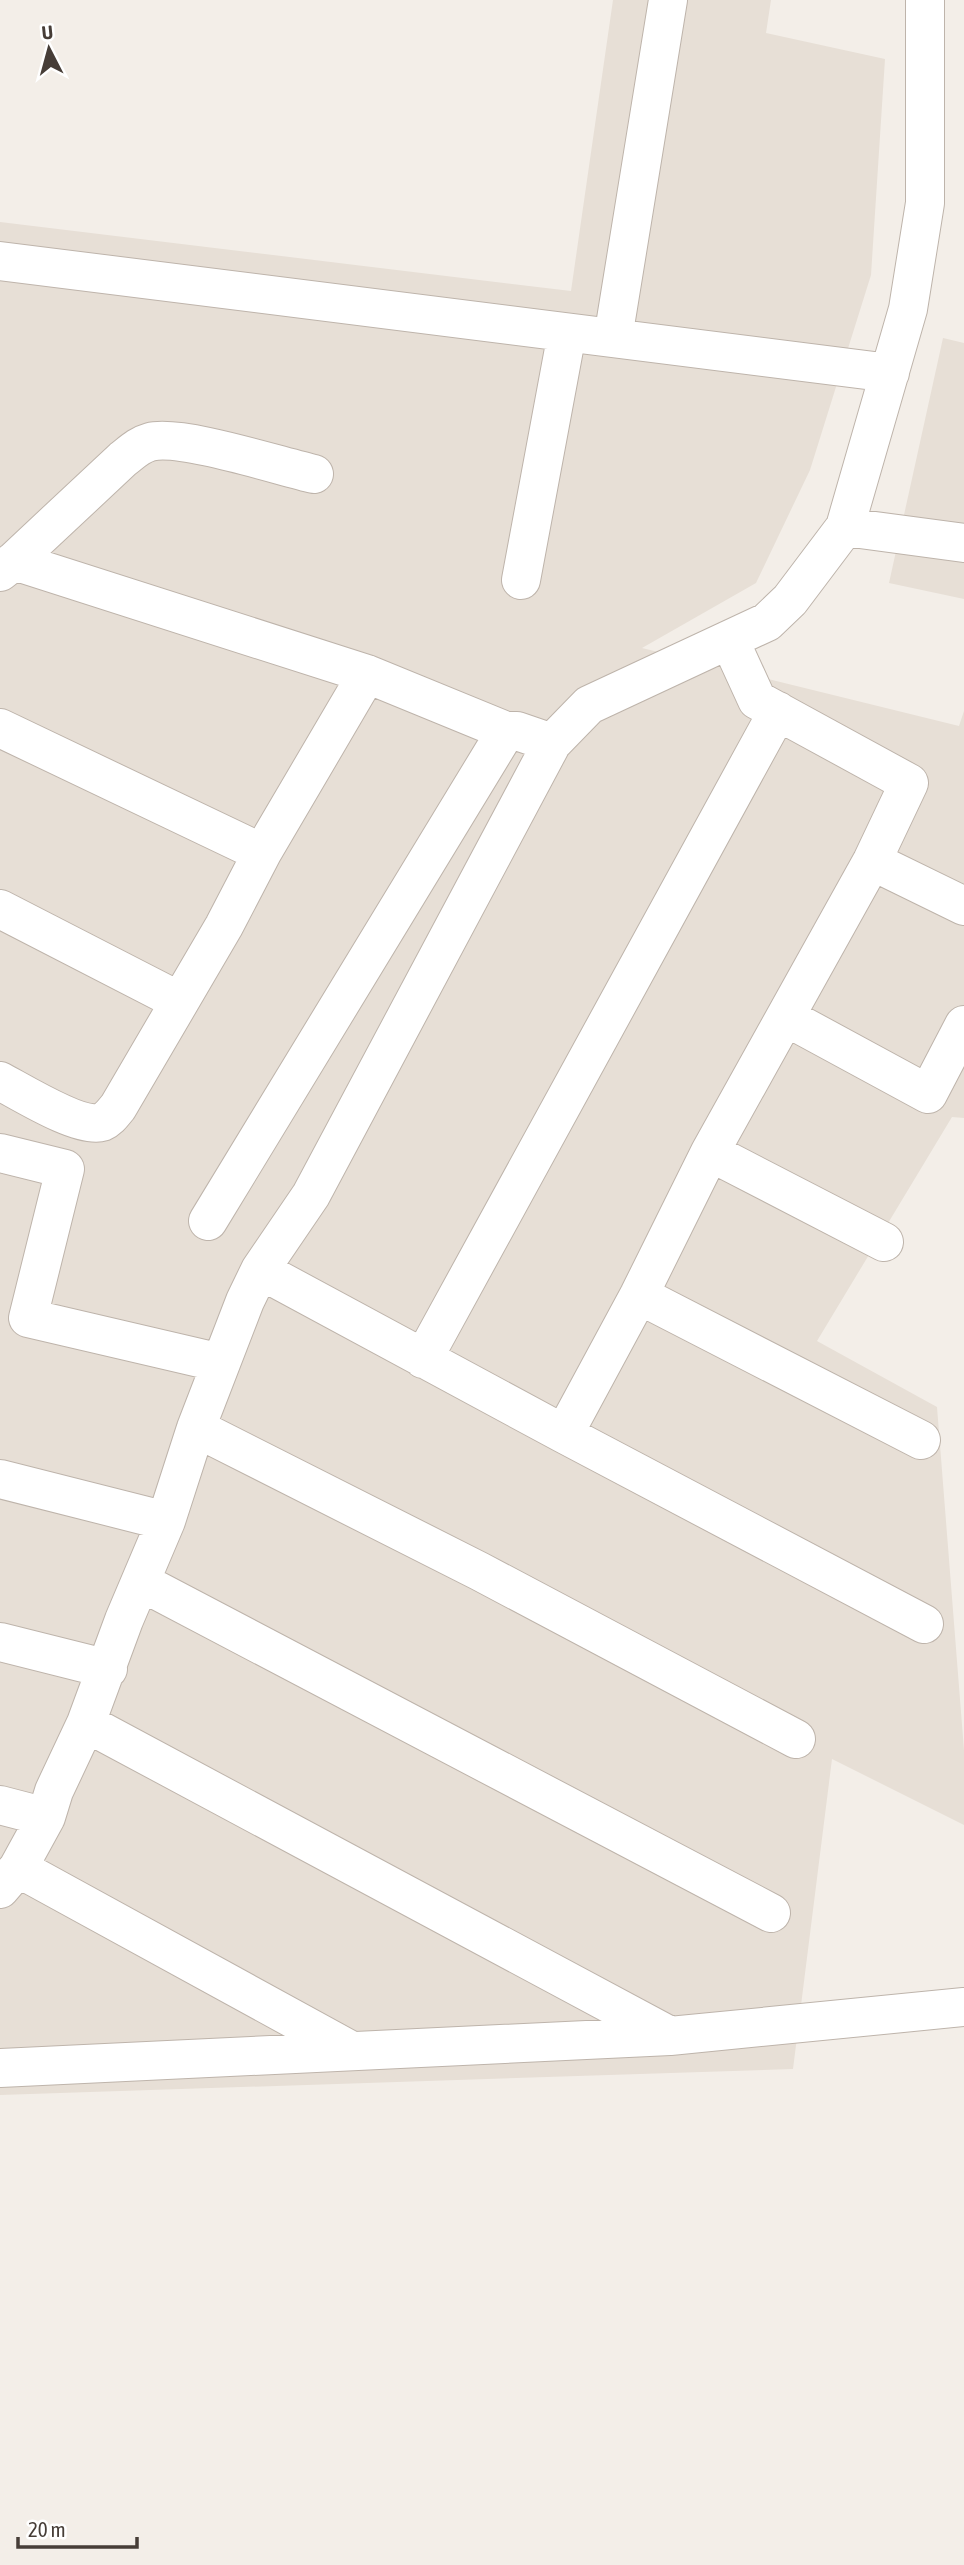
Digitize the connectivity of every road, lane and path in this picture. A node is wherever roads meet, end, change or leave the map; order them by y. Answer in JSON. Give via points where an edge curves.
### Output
{"nodes":[{"id":1,"x":668,"y":0,"type":"edge"},
{"id":2,"x":925,"y":0,"type":"edge"},
{"id":3,"x":0,"y":261,"type":"edge"},
{"id":4,"x":567,"y":333,"type":"junction"},
{"id":5,"x":613,"y":338,"type":"junction"},
{"id":6,"x":890,"y":373,"type":"junction"},
{"id":7,"x":314,"y":474,"type":"dead end"},
{"id":8,"x":845,"y":527,"type":"junction"},
{"id":9,"x":964,"y":543,"type":"edge"},
{"id":10,"x":7,"y":566,"type":"edge"},
{"id":11,"x":522,"y":580,"type":"dead end"},
{"id":12,"x":730,"y":641,"type":"junction"},
{"id":13,"x":368,"y":674,"type":"junction"},
{"id":14,"x":778,"y":711,"type":"junction"},
{"id":15,"x":0,"y":728,"type":"edge"},
{"id":16,"x":506,"y":731,"type":"junction"},
{"id":17,"x":552,"y":743,"type":"junction"},
{"id":18,"x":262,"y":853,"type":"junction"},
{"id":19,"x":872,"y":860,"type":"junction"},
{"id":20,"x":964,"y":906,"type":"edge"},
{"id":21,"x":0,"y":909,"type":"edge"},
{"id":22,"x":179,"y":1001,"type":"junction"},
{"id":23,"x":786,"y":1017,"type":"junction"},
{"id":24,"x":964,"y":1025,"type":"edge"},
{"id":25,"x":0,"y":1081,"type":"edge"},
{"id":26,"x":710,"y":1152,"type":"junction"},
{"id":27,"x":0,"y":1153,"type":"edge"},
{"id":28,"x":208,"y":1221,"type":"dead end"},
{"id":29,"x":884,"y":1242,"type":"dead end"},
{"id":30,"x":260,"y":1270,"type":"junction"},
{"id":31,"x":639,"y":1295,"type":"junction"},
{"id":32,"x":14,"y":1315,"type":"edge"},
{"id":33,"x":423,"y":1359,"type":"junction"},
{"id":34,"x":221,"y":1363,"type":"junction"},
{"id":35,"x":197,"y":1428,"type":"junction"},
{"id":36,"x":564,"y":1434,"type":"junction"},
{"id":37,"x":922,"y":1440,"type":"dead end"},
{"id":38,"x":0,"y":1479,"type":"edge"},
{"id":39,"x":166,"y":1521,"type":"junction"},
{"id":40,"x":141,"y":1582,"type":"junction"},
{"id":41,"x":924,"y":1624,"type":"dead end"},
{"id":42,"x":0,"y":1642,"type":"edge"},
{"id":43,"x":108,"y":1669,"type":"junction"},
{"id":44,"x":86,"y":1723,"type":"junction"},
{"id":45,"x":796,"y":1739,"type":"dead end"},
{"id":46,"x":0,"y":1805,"type":"edge"},
{"id":47,"x":46,"y":1817,"type":"junction"},
{"id":48,"x":9,"y":1879,"type":"edge"},
{"id":49,"x":771,"y":1913,"type":"dead end"},
{"id":50,"x":964,"y":2007,"type":"edge"},
{"id":51,"x":670,"y":2036,"type":"junction"},
{"id":52,"x":352,"y":2051,"type":"junction"},
{"id":53,"x":0,"y":2068,"type":"edge"}],
"edges":[{"from":1,"to":5,"type":"street"},
{"from":2,"to":6,"type":"street","via":[[925,203],[908,309]]},
{"from":3,"to":4,"type":"street"},
{"from":4,"to":5,"type":"street"},
{"from":4,"to":11,"type":"street"},
{"from":5,"to":6,"type":"street"},
{"from":6,"to":8,"type":"street"},
{"from":7,"to":10,"type":"street","via":[[178,441],[153,441],[123,459]]},
{"from":8,"to":9,"type":"street"},
{"from":8,"to":12,"type":"street","via":[[790,600],[767,622]]},
{"from":10,"to":13,"type":"street"},
{"from":12,"to":14,"type":"street","via":[[757,700]]},
{"from":12,"to":17,"type":"street","via":[[589,705]]},
{"from":13,"to":16,"type":"street"},
{"from":13,"to":18,"type":"street"},
{"from":14,"to":19,"type":"street","via":[[909,783]]},
{"from":14,"to":33,"type":"street"},
{"from":15,"to":18,"type":"street"},
{"from":16,"to":17,"type":"street"},
{"from":16,"to":28,"type":"street"},
{"from":17,"to":30,"type":"street","via":[[311,1195]]},
{"from":18,"to":22,"type":"street"},
{"from":19,"to":20,"type":"street"},
{"from":19,"to":23,"type":"street"},
{"from":21,"to":22,"type":"street"},
{"from":22,"to":25,"type":"street","via":[[118,1107],[100,1123],[78,1120]]},
{"from":23,"to":24,"type":"street","via":[[928,1094]]},
{"from":23,"to":26,"type":"street"},
{"from":26,"to":29,"type":"street"},
{"from":26,"to":31,"type":"street"},
{"from":27,"to":32,"type":"street","via":[[65,1169]]},
{"from":30,"to":33,"type":"street"},
{"from":30,"to":34,"type":"street"},
{"from":31,"to":36,"type":"street"},
{"from":31,"to":37,"type":"street"},
{"from":32,"to":34,"type":"street"},
{"from":33,"to":36,"type":"street"},
{"from":34,"to":35,"type":"street"},
{"from":35,"to":39,"type":"street"},
{"from":35,"to":45,"type":"street"},
{"from":36,"to":41,"type":"street"},
{"from":38,"to":39,"type":"street"},
{"from":39,"to":40,"type":"street"},
{"from":40,"to":43,"type":"street"},
{"from":40,"to":49,"type":"street"},
{"from":42,"to":43,"type":"street"},
{"from":43,"to":44,"type":"street"},
{"from":44,"to":47,"type":"street"},
{"from":44,"to":51,"type":"street"},
{"from":46,"to":47,"type":"street"},
{"from":47,"to":48,"type":"street"},
{"from":48,"to":52,"type":"street"},
{"from":50,"to":51,"type":"street"},
{"from":51,"to":52,"type":"street"},
{"from":52,"to":53,"type":"street"}]}
